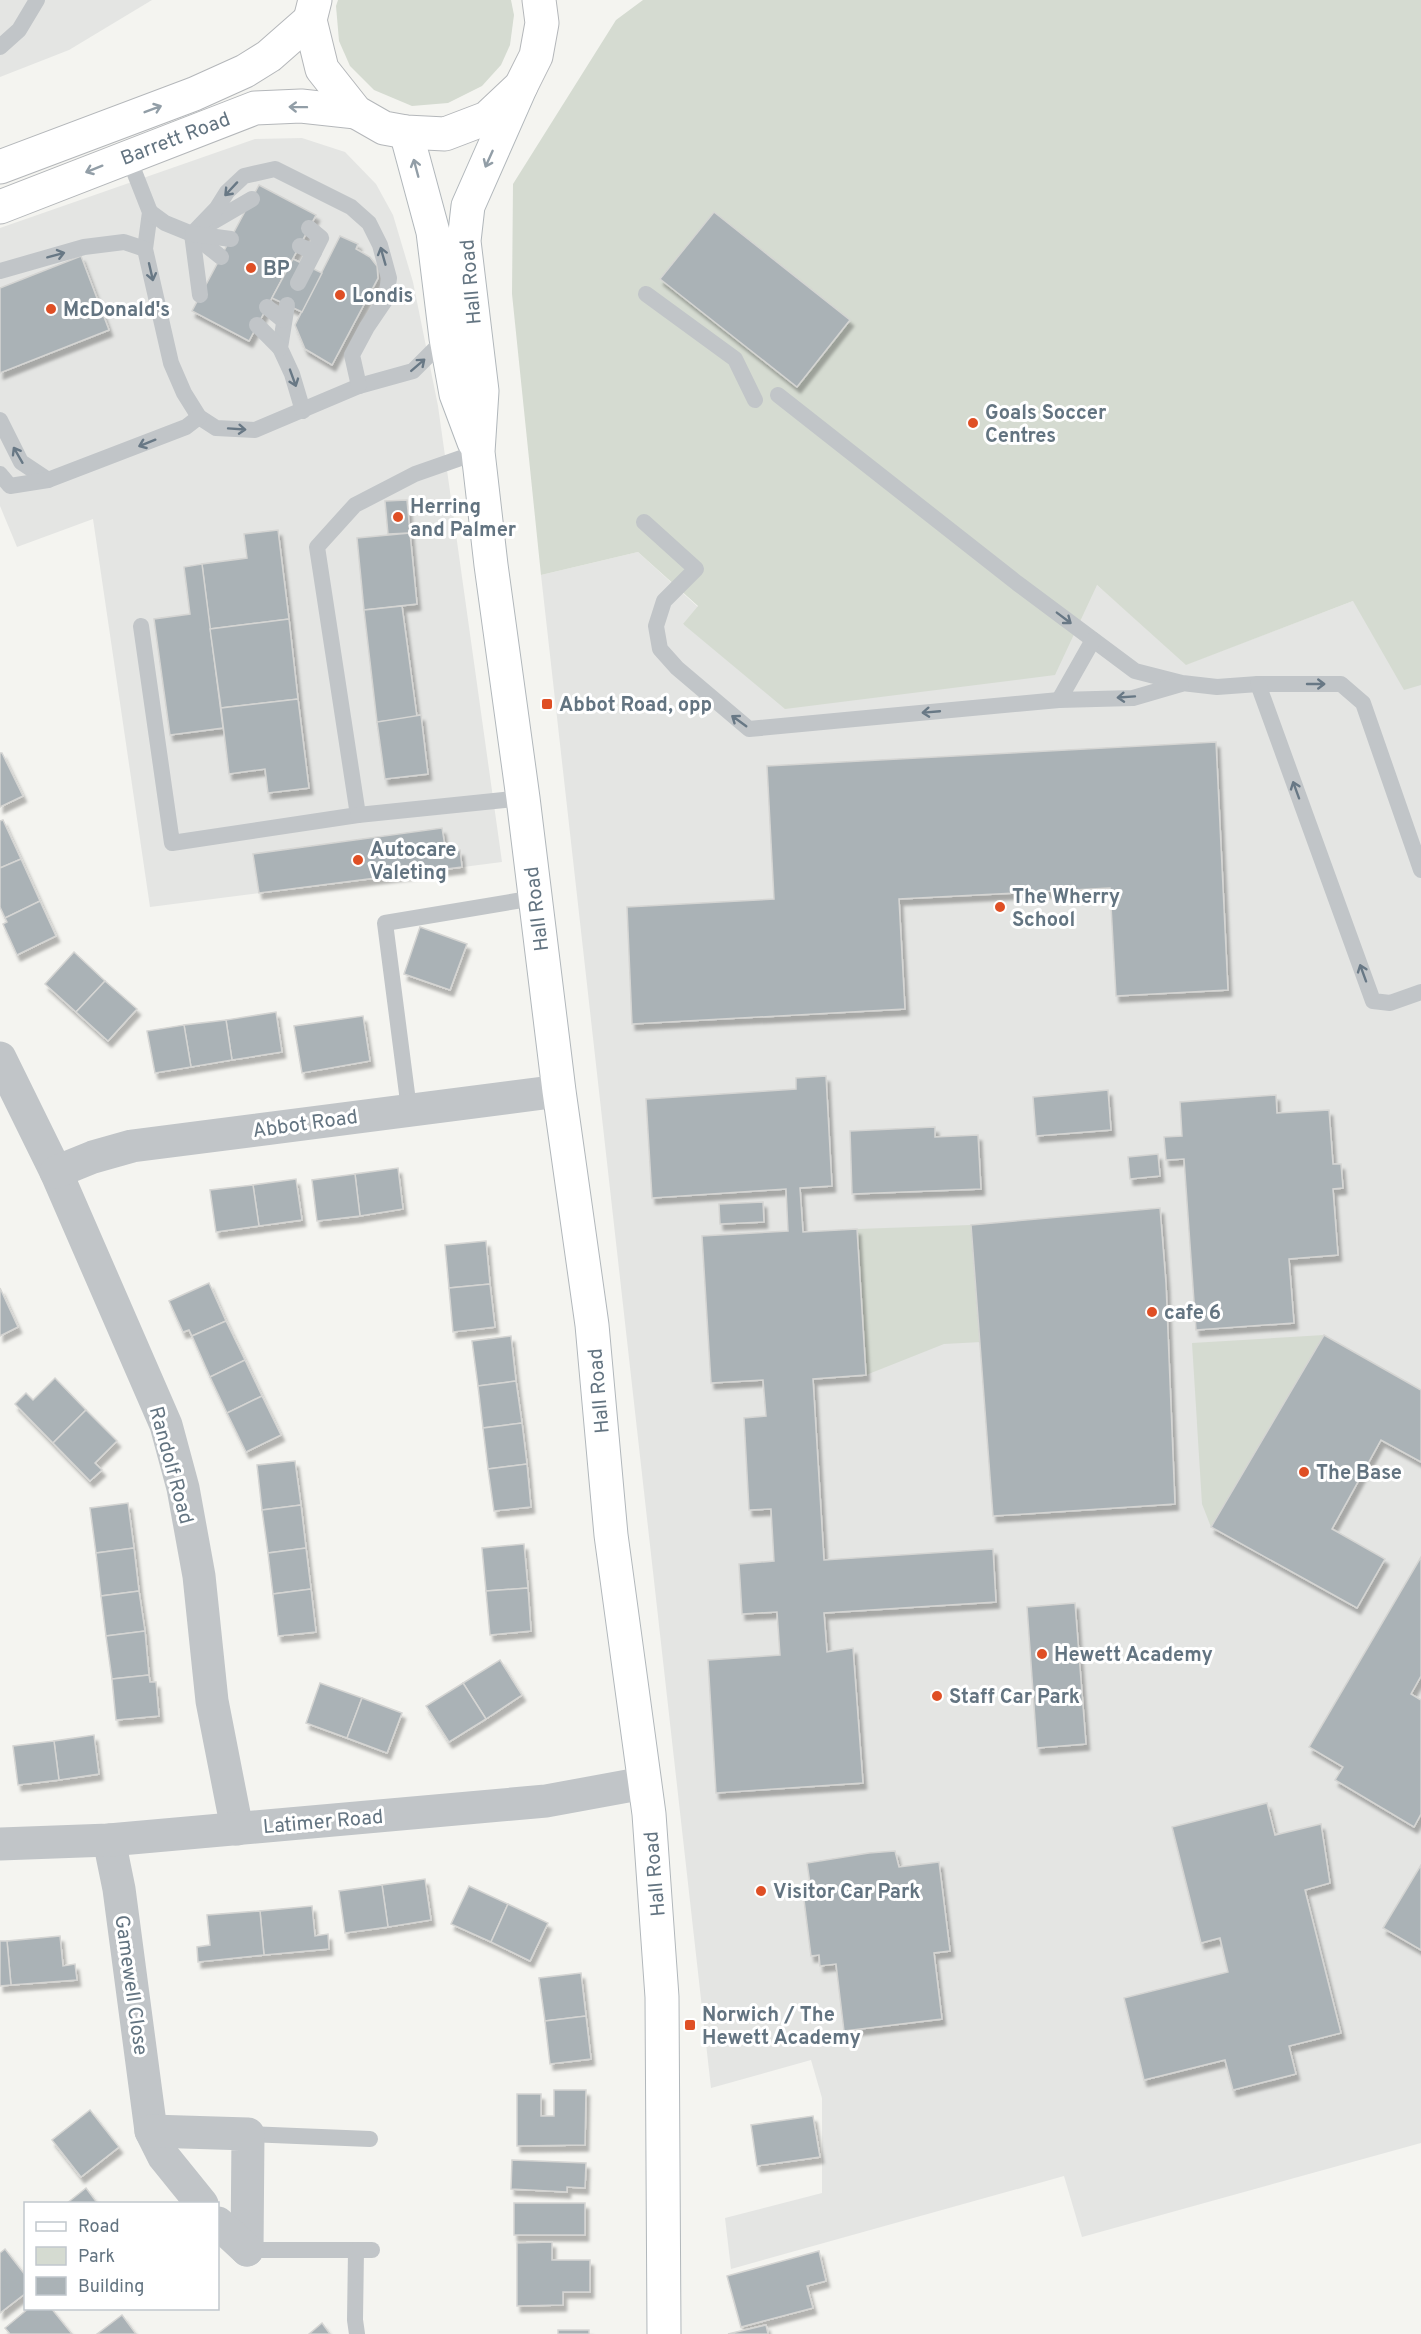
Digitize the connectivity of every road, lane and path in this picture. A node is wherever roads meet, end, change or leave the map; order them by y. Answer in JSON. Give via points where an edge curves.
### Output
{"nodes":[{"id":1,"x":37,"y":0,"type":"edge"},
{"id":2,"x":566,"y":0,"type":"edge"},
{"id":3,"x":313,"y":10,"type":"edge"},
{"id":4,"x":540,"y":11,"type":"edge"},
{"id":5,"x":0,"y":47,"type":"edge"},
{"id":6,"x":521,"y":86,"type":"junction"},
{"id":7,"x":356,"y":112,"type":"junction"},
{"id":8,"x":406,"y":132,"type":"junction"},
{"id":9,"x":128,"y":156,"type":"junction"},
{"id":10,"x":0,"y":167,"type":"edge"},
{"id":11,"x":252,"y":199,"type":"dead end"},
{"id":12,"x":0,"y":207,"type":"edge"},
{"id":13,"x":150,"y":212,"type":"junction"},
{"id":14,"x":243,"y":216,"type":"dead end"},
{"id":15,"x":309,"y":228,"type":"dead end"},
{"id":16,"x":192,"y":234,"type":"junction"},
{"id":17,"x":231,"y":239,"type":"dead end"},
{"id":18,"x":145,"y":249,"type":"junction"},
{"id":19,"x":221,"y":257,"type":"dead end"},
{"id":20,"x":0,"y":270,"type":"edge"},
{"id":21,"x":210,"y":278,"type":"dead end"},
{"id":22,"x":298,"y":283,"type":"dead end"},
{"id":23,"x":646,"y":294,"type":"dead end"},
{"id":24,"x":200,"y":295,"type":"dead end"},
{"id":25,"x":267,"y":307,"type":"dead end"},
{"id":26,"x":257,"y":325,"type":"dead end"},
{"id":27,"x":446,"y":338,"type":"junction"},
{"id":28,"x":279,"y":348,"type":"junction"},
{"id":29,"x":359,"y":386,"type":"junction"},
{"id":30,"x":778,"y":395,"type":"dead end"},
{"id":31,"x":755,"y":400,"type":"dead end"},
{"id":32,"x":303,"y":411,"type":"junction"},
{"id":33,"x":199,"y":417,"type":"junction"},
{"id":34,"x":0,"y":420,"type":"edge"},
{"id":35,"x":478,"y":452,"type":"junction"},
{"id":36,"x":0,"y":474,"type":"edge"},
{"id":37,"x":48,"y":480,"type":"junction"},
{"id":38,"x":644,"y":522,"type":"dead end"},
{"id":39,"x":141,"y":626,"type":"dead end"},
{"id":40,"x":1093,"y":640,"type":"junction"},
{"id":41,"x":1182,"y":683,"type":"junction"},
{"id":42,"x":1258,"y":684,"type":"junction"},
{"id":43,"x":1059,"y":700,"type":"junction"},
{"id":44,"x":523,"y":798,"type":"junction"},
{"id":45,"x":358,"y":815,"type":"junction"},
{"id":46,"x":1421,"y":870,"type":"edge"},
{"id":47,"x":534,"y":898,"type":"junction"},
{"id":48,"x":1421,"y":992,"type":"edge"},
{"id":49,"x":0,"y":1058,"type":"edge"},
{"id":50,"x":559,"y":1091,"type":"junction"},
{"id":51,"x":409,"y":1109,"type":"junction"},
{"id":52,"x":56,"y":1172,"type":"junction"},
{"id":53,"x":644,"y":1782,"type":"junction"},
{"id":54,"x":237,"y":1829,"type":"junction"},
{"id":55,"x":109,"y":1840,"type":"junction"},
{"id":56,"x":0,"y":1844,"type":"edge"},
{"id":57,"x":151,"y":2131,"type":"junction"},
{"id":58,"x":248,"y":2134,"type":"junction"},
{"id":59,"x":370,"y":2139,"type":"dead end"},
{"id":60,"x":200,"y":2202,"type":"edge"},
{"id":61,"x":219,"y":2224,"type":"edge"},
{"id":62,"x":247,"y":2250,"type":"junction"},
{"id":63,"x":357,"y":2334,"type":"edge"},
{"id":64,"x":664,"y":2334,"type":"edge"}],
"edges":[{"from":1,"to":5,"type":"lane","via":[[19,30]]},
{"from":2,"to":4,"type":"main road"},
{"from":3,"to":7,"type":"main road","name":"Hall Road","via":[[322,69]]},
{"from":10,"to":3,"type":"main road","name":"Barrett Road","one_way":true,"via":[[245,72],[269,56]]},
{"from":4,"to":6,"type":"main road","name":"Hall Road","via":[[536,56]]},
{"from":6,"to":8,"type":"main road","name":"Hall Road","via":[[487,118],[445,134]]},
{"from":6,"to":35,"type":"main road","name":"Hall Road","one_way":true,"via":[[468,206],[464,241],[482,391]]},
{"from":7,"to":8,"type":"main road","name":"Hall Road","via":[[384,128]]},
{"from":7,"to":9,"type":"main road","name":"Barrett Road","one_way":true,"via":[[301,106],[255,108]]},
{"from":27,"to":8,"type":"main road","name":"Hall Road","one_way":true,"via":[[433,232]]},
{"from":9,"to":12,"type":"main road","name":"Barrett Road","one_way":true},
{"from":9,"to":13,"type":"lane"},
{"from":11,"to":16,"type":"lane"},
{"from":13,"to":16,"type":"lane"},
{"from":13,"to":18,"type":"lane"},
{"from":14,"to":16,"type":"lane"},
{"from":15,"to":22,"type":"lane","via":[[321,238],[307,249]]},
{"from":16,"to":17,"type":"lane"},
{"from":16,"to":19,"type":"lane"},
{"from":16,"to":21,"type":"lane"},
{"from":16,"to":24,"type":"lane"},
{"from":29,"to":16,"type":"lane","one_way":true,"via":[[352,355],[386,299],[389,278],[369,223],[351,207],[275,169],[244,176]]},
{"from":20,"to":18,"type":"lane","one_way":true,"via":[[84,247],[124,242]]},
{"from":18,"to":33,"type":"lane","one_way":true,"via":[[171,363]]},
{"from":23,"to":31,"type":"lane","via":[[735,359]]},
{"from":25,"to":28,"type":"lane","via":[[285,312]]},
{"from":26,"to":28,"type":"lane"},
{"from":29,"to":27,"type":"lane","one_way":true,"via":[[413,371]]},
{"from":27,"to":35,"type":"main road","name":"Hall Road","via":[[456,394]]},
{"from":28,"to":32,"type":"lane","one_way":true},
{"from":29,"to":32,"type":"lane"},
{"from":30,"to":40,"type":"lane","one_way":true},
{"from":33,"to":32,"type":"lane","one_way":true,"via":[[216,428],[255,430]]},
{"from":33,"to":37,"type":"lane","one_way":true,"via":[[186,427]]},
{"from":37,"to":34,"type":"lane","one_way":true,"via":[[21,462]]},
{"from":35,"to":44,"type":"main road","name":"Hall Road"},
{"from":35,"to":45,"type":"lane","via":[[415,474],[355,506],[317,547]]},
{"from":36,"to":37,"type":"lane","via":[[10,486]]},
{"from":43,"to":38,"type":"lane","one_way":true,"via":[[749,729],[660,649],[656,626],[664,601],[696,569]]},
{"from":39,"to":45,"type":"lane","via":[[172,843]]},
{"from":40,"to":41,"type":"lane","via":[[1135,671]]},
{"from":40,"to":43,"type":"lane"},
{"from":41,"to":42,"type":"lane","via":[[1217,687]]},
{"from":41,"to":43,"type":"lane","one_way":true,"via":[[1133,698]]},
{"from":42,"to":46,"type":"lane","one_way":true,"via":[[1341,684],[1363,703]]},
{"from":48,"to":42,"type":"lane","one_way":true,"via":[[1390,1003],[1373,1000]]},
{"from":44,"to":45,"type":"lane"},
{"from":44,"to":47,"type":"main road","name":"Hall Road"},
{"from":47,"to":50,"type":"main road","name":"Hall Road"},
{"from":47,"to":51,"type":"lane","via":[[385,923]]},
{"from":49,"to":52,"type":"street","name":"Randolf Road"},
{"from":50,"to":51,"type":"street","name":"Abbot Road"},
{"from":50,"to":53,"type":"main road","name":"Hall Road","via":[[592,1325],[610,1535]]},
{"from":51,"to":52,"type":"street","name":"Abbot Road","via":[[132,1146]]},
{"from":52,"to":54,"type":"street","name":"Randolf Road","via":[[166,1425],[183,1488],[199,1576],[212,1701]]},
{"from":53,"to":54,"type":"street","name":"Latimer Road","via":[[546,1802]]},
{"from":53,"to":64,"type":"main road","name":"Hall Road","via":[[662,1996]]},
{"from":54,"to":55,"type":"street","name":"Latimer Road"},
{"from":55,"to":56,"type":"street","name":"Latimer Road"},
{"from":55,"to":57,"type":"street","name":"Gamewell Close"},
{"from":57,"to":58,"type":"street"},
{"from":57,"to":60,"type":"street","name":"Gamewell Close","via":[[165,2157]]},
{"from":58,"to":59,"type":"lane"},
{"from":58,"to":62,"type":"street"},
{"from":61,"to":62,"type":"street"},
{"from":62,"to":63,"type":"lane","via":[[364,2250],[355,2320]]}]}
